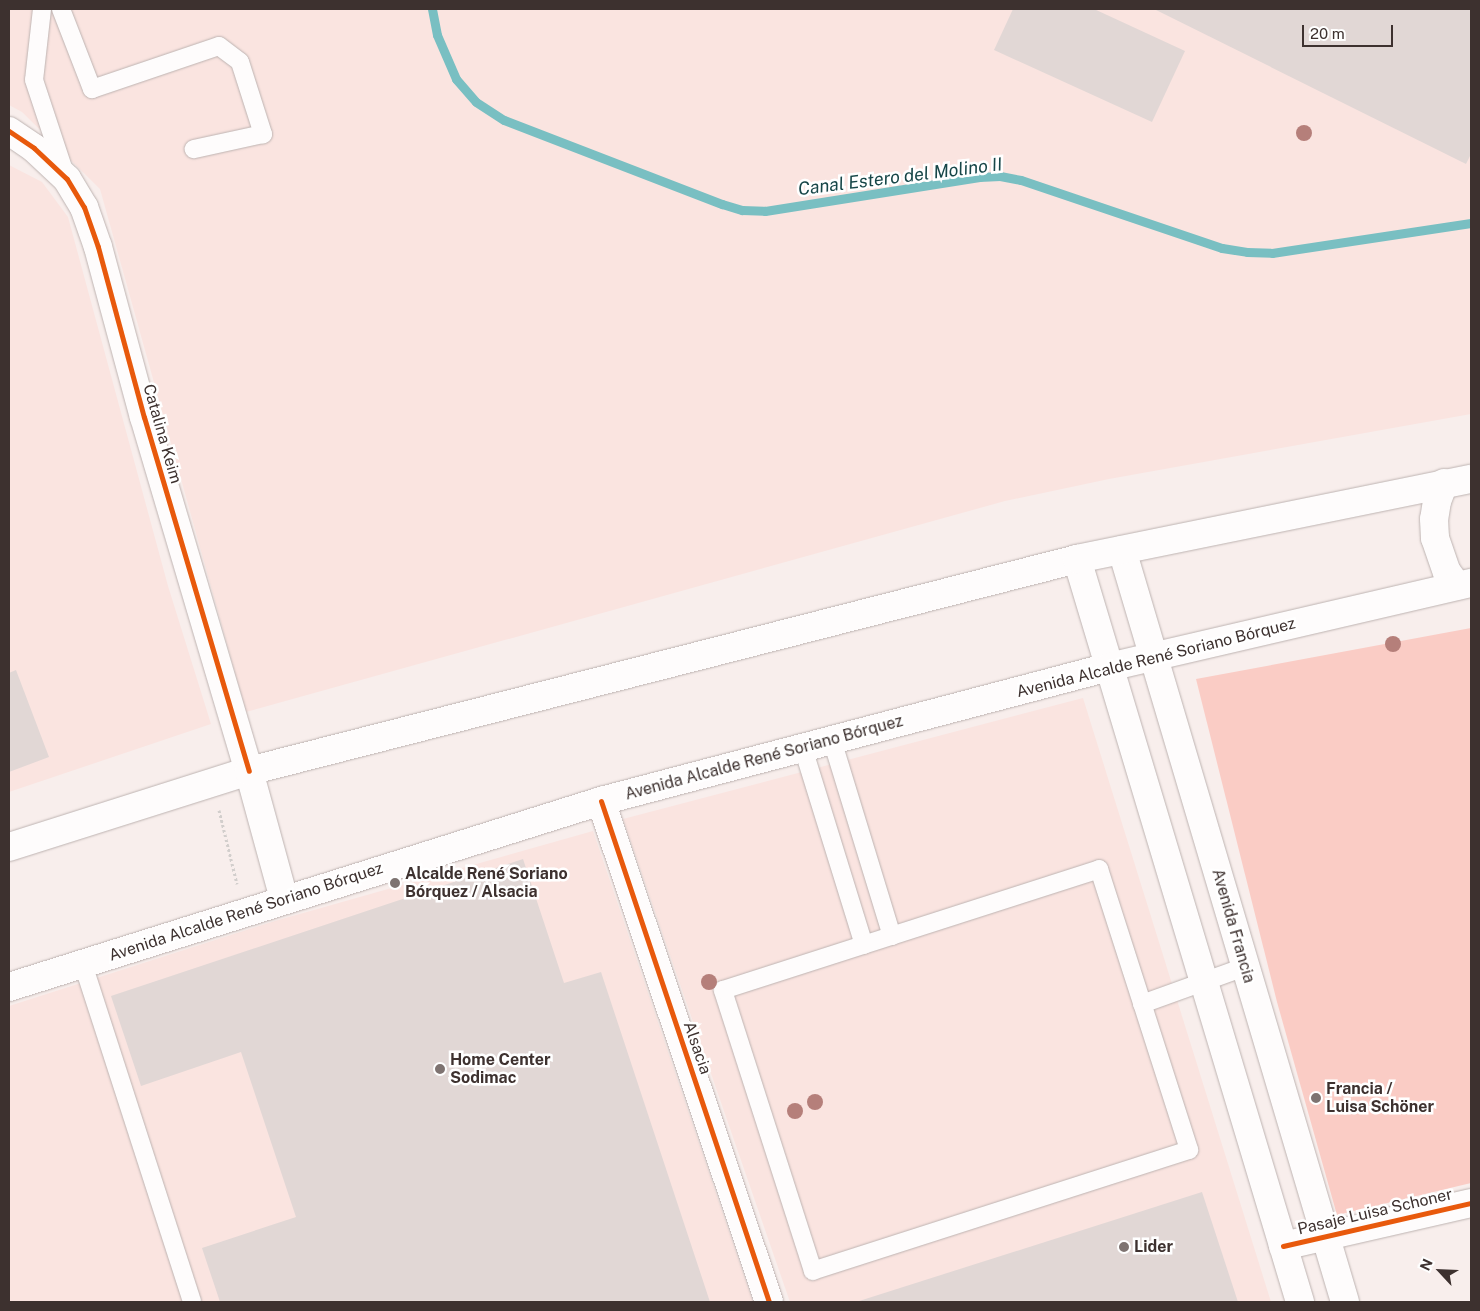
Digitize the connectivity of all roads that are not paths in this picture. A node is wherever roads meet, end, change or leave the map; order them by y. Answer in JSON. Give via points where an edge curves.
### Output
{"nodes":[{"id":1,"x":42,"y":9,"type":"edge"},
{"id":2,"x":61,"y":9,"type":"edge"},
{"id":3,"x":9,"y":131,"type":"edge"},
{"id":4,"x":194,"y":149,"type":"dead end"},
{"id":5,"x":67,"y":180,"type":"junction"},
{"id":6,"x":1471,"y":479,"type":"edge"},
{"id":7,"x":1444,"y":483,"type":"junction"},
{"id":8,"x":1122,"y":550,"type":"junction"},
{"id":9,"x":1077,"y":559,"type":"junction"},
{"id":10,"x":1464,"y":585,"type":"edge"},
{"id":11,"x":1154,"y":658,"type":"junction"},
{"id":12,"x":1109,"y":667,"type":"junction"},
{"id":13,"x":832,"y":740,"type":"junction"},
{"id":14,"x":803,"y":748,"type":"junction"},
{"id":15,"x":249,"y":771,"type":"junction"},
{"id":16,"x":601,"y":801,"type":"junction"},
{"id":17,"x":9,"y":847,"type":"edge"},
{"id":18,"x":284,"y":899,"type":"junction"},
{"id":19,"x":892,"y":936,"type":"junction"},
{"id":20,"x":864,"y":945,"type":"junction"},
{"id":21,"x":83,"y":964,"type":"junction"},
{"id":22,"x":1246,"y":967,"type":"junction"},
{"id":23,"x":1204,"y":983,"type":"junction"},
{"id":24,"x":9,"y":987,"type":"edge"},
{"id":25,"x":1142,"y":1004,"type":"junction"},
{"id":26,"x":1471,"y":1203,"type":"edge"},
{"id":27,"x":1325,"y":1235,"type":"junction"},
{"id":28,"x":1283,"y":1246,"type":"junction"},
{"id":29,"x":192,"y":1302,"type":"edge"},
{"id":30,"x":769,"y":1302,"type":"edge"},
{"id":31,"x":1300,"y":1302,"type":"edge"},
{"id":32,"x":1345,"y":1302,"type":"edge"}],
"edges":[{"from":1,"to":5,"type":"lane","via":[[34,80]]},
{"from":2,"to":4,"type":"lane","via":[[92,89],[218,46],[240,62],[263,134]]},
{"from":3,"to":5,"type":"main road","name":"Catalina Keim","via":[[34,148]]},
{"from":5,"to":15,"type":"main road","name":"Catalina Keim","via":[[84,207],[98,247],[144,417]]},
{"from":6,"to":7,"type":"main road"},
{"from":7,"to":8,"type":"main road"},
{"from":7,"to":10,"type":"main road","via":[[1434,519],[1435,538],[1446,572]]},
{"from":8,"to":9,"type":"main road"},
{"from":8,"to":11,"type":"main road","name":"Avenida Francia"},
{"from":9,"to":12,"type":"main road"},
{"from":9,"to":15,"type":"main road"},
{"from":10,"to":11,"type":"main road","name":"Avenida Alcalde René Soriano Bórquez"},
{"from":11,"to":12,"type":"main road","name":"Avenida Alcalde René Soriano Bórquez"},
{"from":11,"to":22,"type":"main road","name":"Avenida Francia"},
{"from":12,"to":13,"type":"main road","name":"Avenida Alcalde René Soriano Bórquez"},
{"from":12,"to":23,"type":"main road"},
{"from":13,"to":14,"type":"main road","name":"Avenida Alcalde René Soriano Bórquez"},
{"from":13,"to":19,"type":"lane"},
{"from":14,"to":16,"type":"main road","name":"Avenida Alcalde René Soriano Bórquez"},
{"from":14,"to":20,"type":"lane"},
{"from":15,"to":17,"type":"main road"},
{"from":15,"to":18,"type":"main road","name":"Catalina Keim"},
{"from":16,"to":18,"type":"main road","name":"Avenida Alcalde René Soriano Bórquez"},
{"from":16,"to":30,"type":"main road","name":"Alsacia"},
{"from":18,"to":21,"type":"main road","name":"Avenida Alcalde René Soriano Bórquez"},
{"from":19,"to":20,"type":"lane"},
{"from":19,"to":25,"type":"lane","via":[[1099,868]]},
{"from":20,"to":25,"type":"lane","via":[[723,990],[813,1271],[1189,1150]]},
{"from":21,"to":24,"type":"main road","name":"Avenida Alcalde René Soriano Bórquez"},
{"from":21,"to":29,"type":"lane"},
{"from":22,"to":23,"type":"lane"},
{"from":22,"to":27,"type":"main road","name":"Avenida Francia"},
{"from":23,"to":25,"type":"lane"},
{"from":23,"to":28,"type":"main road"},
{"from":26,"to":27,"type":"main road","name":"Pasaje Luisa Schoner"},
{"from":27,"to":28,"type":"main road","name":"Pasaje Luisa Schoner"},
{"from":27,"to":32,"type":"main road","name":"Avenida Francia"},
{"from":28,"to":31,"type":"main road"}]}
